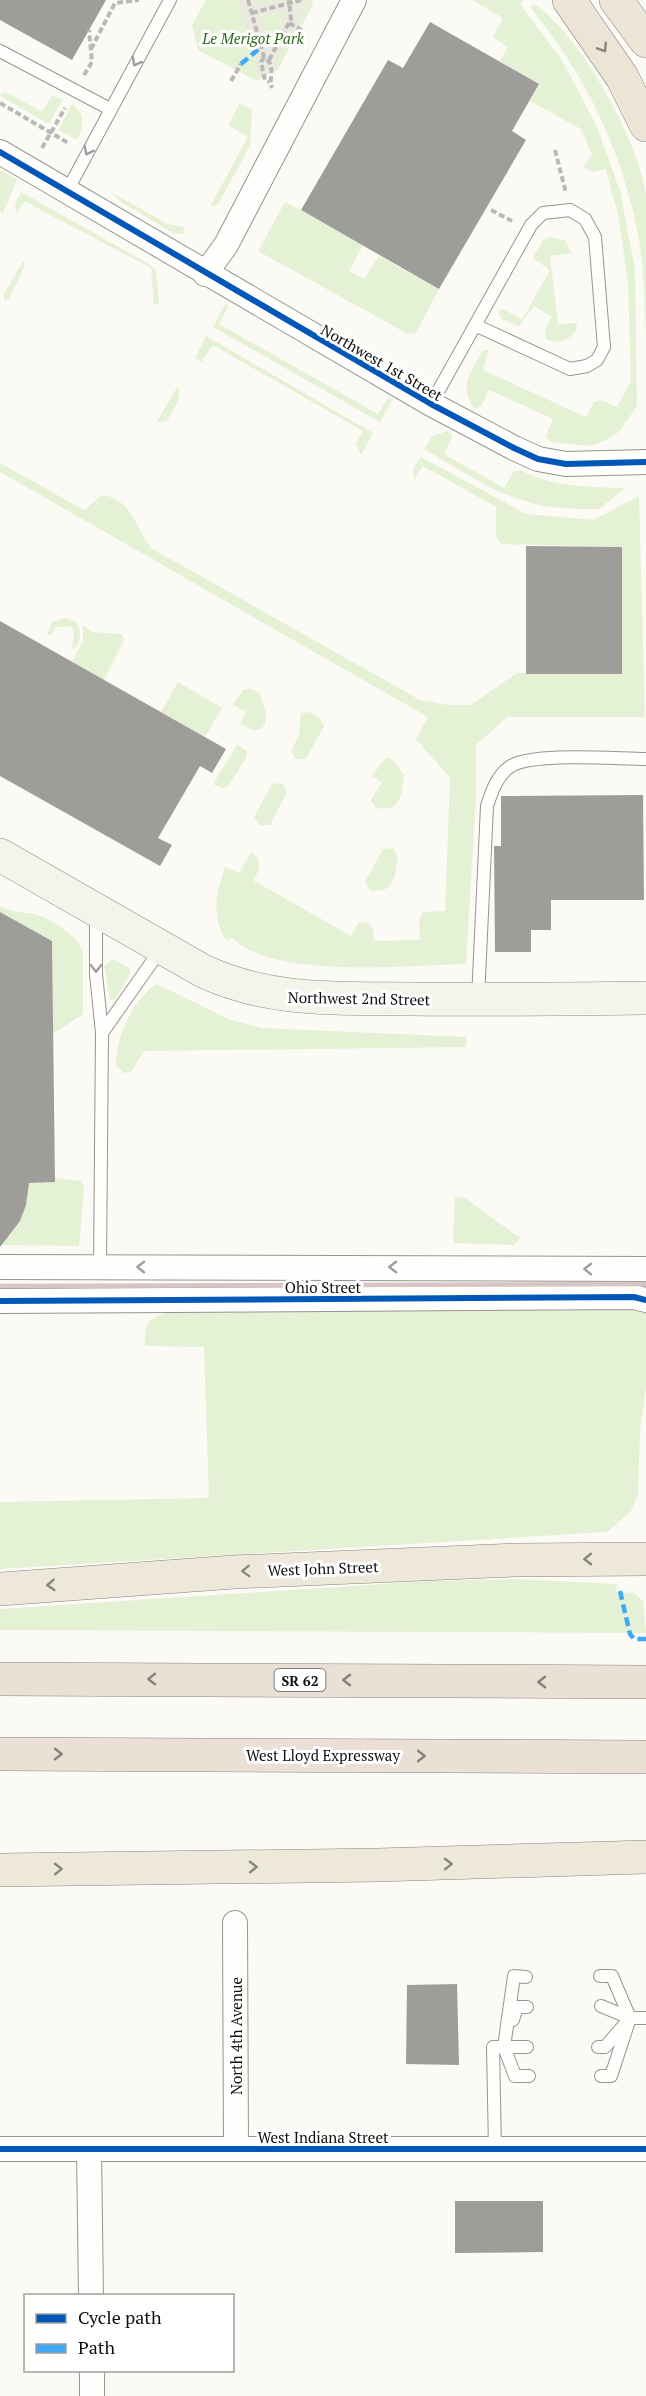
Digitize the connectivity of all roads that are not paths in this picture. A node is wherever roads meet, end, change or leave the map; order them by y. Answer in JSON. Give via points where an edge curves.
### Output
{"nodes":[{"id":1,"x":354,"y":0,"type":"edge"},
{"id":2,"x":569,"y":0,"type":"edge"},
{"id":3,"x":616,"y":0,"type":"edge"},
{"id":4,"x":168,"y":2,"type":"edge"},
{"id":5,"x":646,"y":41,"type":"edge"},
{"id":6,"x":0,"y":51,"type":"edge"},
{"id":7,"x":110,"y":109,"type":"junction"},
{"id":8,"x":646,"y":125,"type":"edge"},
{"id":9,"x":0,"y":152,"type":"edge"},
{"id":10,"x":66,"y":193,"type":"junction"},
{"id":11,"x":205,"y":274,"type":"junction"},
{"id":12,"x":475,"y":325,"type":"junction"},
{"id":13,"x":430,"y":404,"type":"junction"},
{"id":14,"x":646,"y":462,"type":"edge"},
{"id":15,"x":646,"y":759,"type":"edge"},
{"id":16,"x":0,"y":855,"type":"edge"},
{"id":17,"x":96,"y":909,"type":"junction"},
{"id":18,"x":162,"y":947,"type":"junction"},
{"id":19,"x":646,"y":998,"type":"edge"},
{"id":20,"x":478,"y":1000,"type":"junction"},
{"id":21,"x":102,"y":1033,"type":"junction"},
{"id":22,"x":100,"y":1266,"type":"junction"},
{"id":23,"x":0,"y":1267,"type":"edge"},
{"id":24,"x":646,"y":1269,"type":"edge"},
{"id":25,"x":646,"y":1300,"type":"edge"},
{"id":26,"x":0,"y":1301,"type":"edge"},
{"id":27,"x":646,"y":1559,"type":"edge"},
{"id":28,"x":0,"y":1589,"type":"edge"},
{"id":29,"x":0,"y":1679,"type":"edge"},
{"id":30,"x":646,"y":1682,"type":"edge"},
{"id":31,"x":0,"y":1754,"type":"edge"},
{"id":32,"x":646,"y":1757,"type":"edge"},
{"id":33,"x":646,"y":1857,"type":"edge"},
{"id":34,"x":0,"y":1870,"type":"edge"},
{"id":35,"x":235,"y":1923,"type":"dead end"},
{"id":36,"x":600,"y":1976,"type":"dead end"},
{"id":37,"x":526,"y":1977,"type":"dead end"},
{"id":38,"x":601,"y":2006,"type":"dead end"},
{"id":39,"x":527,"y":2007,"type":"dead end"},
{"id":40,"x":630,"y":2018,"type":"junction"},
{"id":41,"x":646,"y":2018,"type":"edge"},
{"id":42,"x":504,"y":2047,"type":"junction"},
{"id":43,"x":527,"y":2047,"type":"dead end"},
{"id":44,"x":598,"y":2047,"type":"dead end"},
{"id":45,"x":529,"y":2076,"type":"dead end"},
{"id":46,"x":601,"y":2076,"type":"dead end"},
{"id":47,"x":0,"y":2149,"type":"edge"},
{"id":48,"x":89,"y":2149,"type":"junction"},
{"id":49,"x":236,"y":2149,"type":"junction"},
{"id":50,"x":495,"y":2149,"type":"junction"},
{"id":51,"x":646,"y":2149,"type":"edge"},
{"id":52,"x":91,"y":2294,"type":"edge"},
{"id":53,"x":92,"y":2372,"type":"edge"},
{"id":54,"x":92,"y":2396,"type":"edge"}],
"edges":[{"from":1,"to":11,"type":"street","via":[[226,245]]},
{"from":2,"to":8,"type":"highway","one_way":true,"via":[[622,77]]},
{"from":3,"to":5,"type":"highway"},
{"from":4,"to":7,"type":"lane","one_way":true},
{"from":6,"to":7,"type":"lane"},
{"from":7,"to":10,"type":"lane","one_way":true},
{"from":9,"to":10,"type":"street","name":"Northwest 1st Street"},
{"from":10,"to":11,"type":"street","name":"Northwest 1st Street"},
{"from":11,"to":13,"type":"street","name":"Northwest 1st Street"},
{"from":12,"to":12,"type":"lane","via":[[531,225],[543,213],[570,210],[585,219],[595,237],[604,347],[597,360],[570,369]]},
{"from":12,"to":13,"type":"lane"},
{"from":13,"to":14,"type":"street","name":"Northwest 1st Street","via":[[538,459],[566,464]]},
{"from":15,"to":20,"type":"lane","via":[[543,758],[512,766],[495,783],[487,806]]},
{"from":16,"to":17,"type":"main road","name":"Northwest 2nd Street"},
{"from":17,"to":18,"type":"main road","name":"Northwest 2nd Street"},
{"from":17,"to":21,"type":"lane","one_way":true,"via":[[96,974]]},
{"from":18,"to":20,"type":"main road","name":"Northwest 2nd Street","via":[[222,980],[276,995]]},
{"from":18,"to":21,"type":"lane"},
{"from":19,"to":20,"type":"main road","name":"Northwest 2nd Street"},
{"from":21,"to":22,"type":"lane"},
{"from":22,"to":23,"type":"street","name":"Ohio Street"},
{"from":24,"to":22,"type":"street","name":"Ohio Street","one_way":true},
{"from":25,"to":26,"type":"street","name":"Ohio Street","via":[[622,1297]]},
{"from":27,"to":28,"type":"main road","name":"West John Street","one_way":true,"via":[[516,1560],[234,1572]]},
{"from":30,"to":29,"type":"highway","number":"SR 62","one_way":true},
{"from":31,"to":32,"type":"highway","name":"West Lloyd Expressway","one_way":true},
{"from":34,"to":33,"type":"main road","one_way":true,"via":[[378,1866]]},
{"from":35,"to":49,"type":"street","name":"North 4th Avenue"},
{"from":36,"to":40,"type":"lane","via":[[612,1976]]},
{"from":37,"to":42,"type":"lane","via":[[514,1976]]},
{"from":38,"to":40,"type":"lane"},
{"from":39,"to":42,"type":"lane","via":[[517,2007]]},
{"from":40,"to":41,"type":"lane"},
{"from":40,"to":44,"type":"lane","via":[[605,2047]]},
{"from":40,"to":46,"type":"lane","via":[[611,2076]]},
{"from":42,"to":43,"type":"lane"},
{"from":42,"to":45,"type":"lane","via":[[515,2076]]},
{"from":42,"to":50,"type":"lane","via":[[493,2047]]},
{"from":47,"to":48,"type":"street","name":"West Indiana Street"},
{"from":48,"to":49,"type":"street","name":"West Indiana Street"},
{"from":48,"to":52,"type":"street"},
{"from":49,"to":50,"type":"street","name":"West Indiana Street"},
{"from":50,"to":51,"type":"street","name":"West Indiana Street"},
{"from":53,"to":54,"type":"street"}]}
